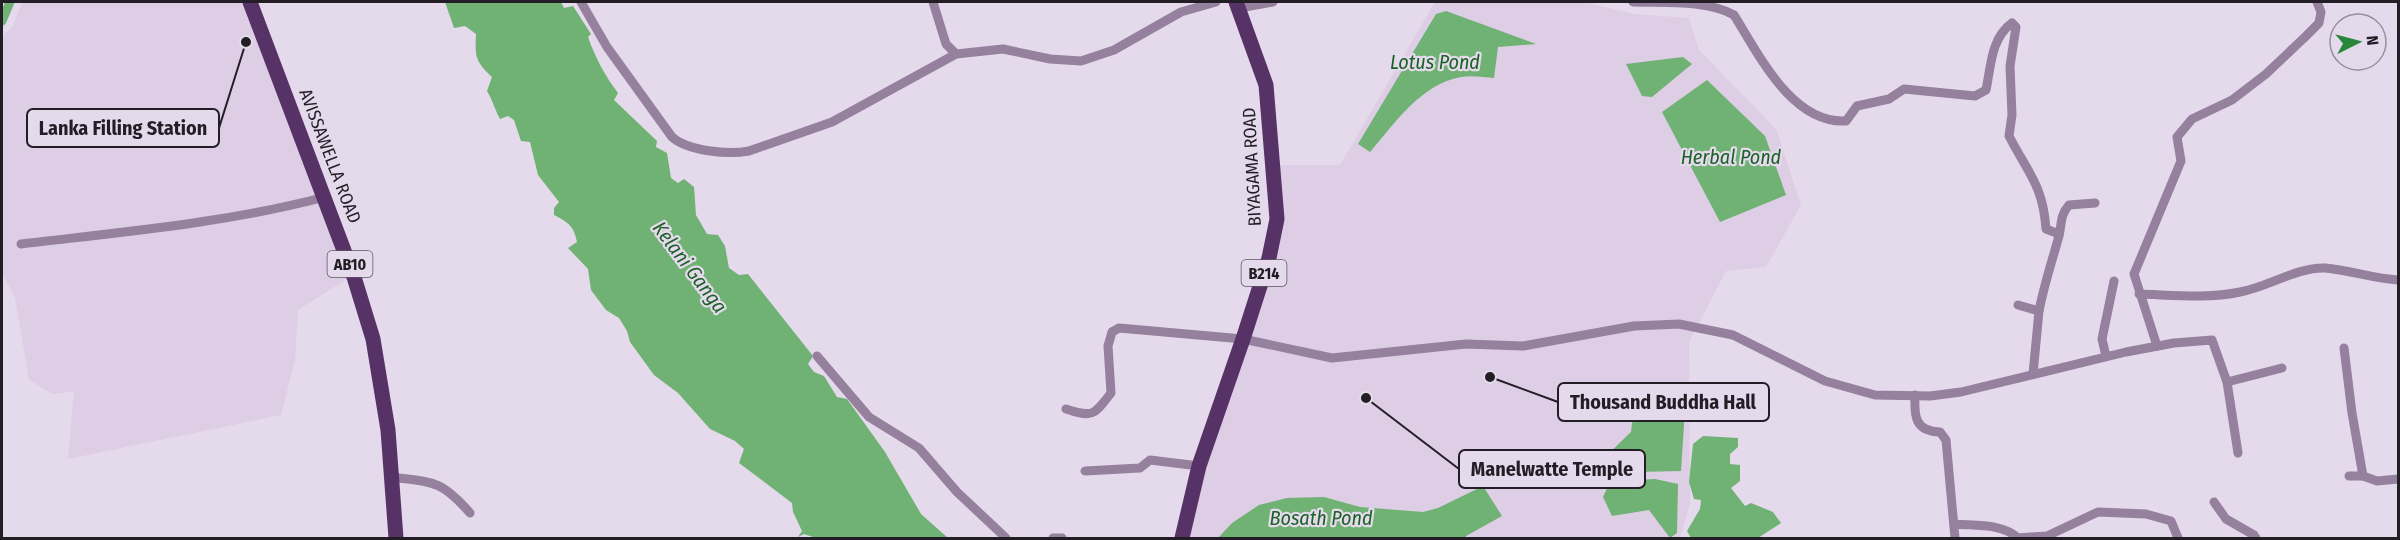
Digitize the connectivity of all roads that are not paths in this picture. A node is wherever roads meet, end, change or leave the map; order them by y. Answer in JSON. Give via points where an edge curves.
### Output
{"nodes":[{"id":1,"x":250,"y":2,"type":"edge"},
{"id":2,"x":581,"y":2,"type":"edge"},
{"id":3,"x":933,"y":2,"type":"edge"},
{"id":4,"x":1216,"y":2,"type":"edge"},
{"id":5,"x":1273,"y":2,"type":"edge"},
{"id":6,"x":1633,"y":2,"type":"edge"},
{"id":7,"x":2317,"y":2,"type":"edge"},
{"id":8,"x":1237,"y":5,"type":"edge"},
{"id":9,"x":956,"y":54,"type":"junction"},
{"id":10,"x":325,"y":197,"type":"junction"},
{"id":11,"x":2095,"y":203,"type":"dead end"},
{"id":12,"x":2059,"y":234,"type":"junction"},
{"id":13,"x":21,"y":244,"type":"dead end"},
{"id":14,"x":2398,"y":280,"type":"edge"},
{"id":15,"x":2114,"y":281,"type":"dead end"},
{"id":16,"x":2139,"y":294,"type":"junction"},
{"id":17,"x":2018,"y":305,"type":"dead end"},
{"id":18,"x":2039,"y":311,"type":"junction"},
{"id":19,"x":1243,"y":339,"type":"junction"},
{"id":20,"x":2157,"y":346,"type":"junction"},
{"id":21,"x":2344,"y":348,"type":"dead end"},
{"id":22,"x":817,"y":356,"type":"dead end"},
{"id":23,"x":2106,"y":356,"type":"junction"},
{"id":24,"x":2282,"y":368,"type":"dead end"},
{"id":25,"x":2033,"y":374,"type":"junction"},
{"id":26,"x":2227,"y":381,"type":"junction"},
{"id":27,"x":1915,"y":395,"type":"junction"},
{"id":28,"x":1066,"y":409,"type":"dead end"},
{"id":29,"x":2238,"y":453,"type":"dead end"},
{"id":30,"x":1199,"y":466,"type":"junction"},
{"id":31,"x":1085,"y":471,"type":"dead end"},
{"id":32,"x":2349,"y":476,"type":"dead end"},
{"id":33,"x":2363,"y":476,"type":"junction"},
{"id":34,"x":390,"y":477,"type":"junction"},
{"id":35,"x":2398,"y":479,"type":"edge"},
{"id":36,"x":2214,"y":502,"type":"dead end"},
{"id":37,"x":470,"y":513,"type":"dead end"},
{"id":38,"x":1954,"y":524,"type":"junction"},
{"id":39,"x":396,"y":538,"type":"edge"},
{"id":40,"x":1006,"y":538,"type":"edge"},
{"id":41,"x":1053,"y":538,"type":"edge"},
{"id":42,"x":1062,"y":538,"type":"edge"},
{"id":43,"x":1182,"y":538,"type":"edge"},
{"id":44,"x":1955,"y":538,"type":"edge"},
{"id":45,"x":2017,"y":538,"type":"edge"},
{"id":46,"x":2178,"y":538,"type":"edge"},
{"id":47,"x":2256,"y":538,"type":"edge"}],
"edges":[{"from":1,"to":10,"type":"main road","name":"AVISSAWELLA ROAD","number":"AB10"},
{"from":2,"to":9,"type":"street","via":[[607,47],[666,130],[677,142],[705,149],[749,151],[832,122]]},
{"from":3,"to":9,"type":"street","via":[[946,44]]},
{"from":4,"to":9,"type":"street","via":[[1167,19],[1114,50],[1081,61],[1003,49]]},
{"from":5,"to":8,"type":"street"},
{"from":6,"to":12,"type":"street","via":[[1724,8],[1734,15],[1784,92],[1829,122],[1846,121],[1857,106],[1889,99],[1904,89],[1975,96],[1986,90],[1994,47],[2001,31],[2012,23],[2016,27],[2010,66],[2012,115],[2008,136],[2034,177],[2045,209],[2046,229]]},
{"from":7,"to":16,"type":"street","via":[[2321,12],[2319,23],[2305,37],[2266,74],[2232,100],[2192,119],[2177,137],[2181,161],[2134,274]]},
{"from":8,"to":19,"type":"main road","name":"BIYAGAMA ROAD","number":"B214","via":[[1266,86],[1277,206],[1274,236]]},
{"from":10,"to":13,"type":"street","via":[[186,223]]},
{"from":10,"to":34,"type":"main road","name":"AVISSAWELLA ROAD","number":"AB10","via":[[373,339],[388,430]]},
{"from":11,"to":12,"type":"street","via":[[2069,205],[2061,214]]},
{"from":12,"to":18,"type":"street"},
{"from":14,"to":16,"type":"street","via":[[2324,268],[2242,292],[2202,297]]},
{"from":15,"to":23,"type":"street","via":[[2102,339]]},
{"from":16,"to":20,"type":"street"},
{"from":17,"to":18,"type":"street"},
{"from":18,"to":25,"type":"street"},
{"from":19,"to":27,"type":"street","via":[[1332,358],[1466,344],[1523,346],[1634,326],[1679,324],[1733,335],[1825,381],[1875,395]]},
{"from":19,"to":28,"type":"street","via":[[1119,328],[1112,332],[1108,346],[1111,393],[1096,412],[1086,416]]},
{"from":19,"to":30,"type":"main road","name":"BIYAGAMA ROAD","number":"B214"},
{"from":20,"to":23,"type":"street"},
{"from":20,"to":26,"type":"street","via":[[2212,340]]},
{"from":21,"to":33,"type":"street"},
{"from":22,"to":40,"type":"street","via":[[869,417],[919,448],[973,509]]},
{"from":23,"to":25,"type":"street"},
{"from":24,"to":26,"type":"street"},
{"from":25,"to":27,"type":"street","via":[[1961,392]]},
{"from":26,"to":29,"type":"street"},
{"from":27,"to":38,"type":"street","via":[[1919,426],[1940,432],[1946,440]]},
{"from":30,"to":31,"type":"street","via":[[1150,460],[1140,468]]},
{"from":30,"to":43,"type":"main road","name":"BIYAGAMA ROAD","number":"B214"},
{"from":32,"to":33,"type":"street"},
{"from":33,"to":35,"type":"street","via":[[2377,481]]},
{"from":34,"to":37,"type":"street","via":[[426,481],[450,490]]},
{"from":34,"to":39,"type":"main road","name":"AVISSAWELLA ROAD","number":"AB10"},
{"from":36,"to":47,"type":"street","via":[[2226,519]]},
{"from":38,"to":44,"type":"street"},
{"from":38,"to":45,"type":"street","via":[[1996,527]]},
{"from":41,"to":42,"type":"street"},
{"from":45,"to":46,"type":"street","via":[[2047,536],[2098,512],[2146,514],[2171,520]]}]}
